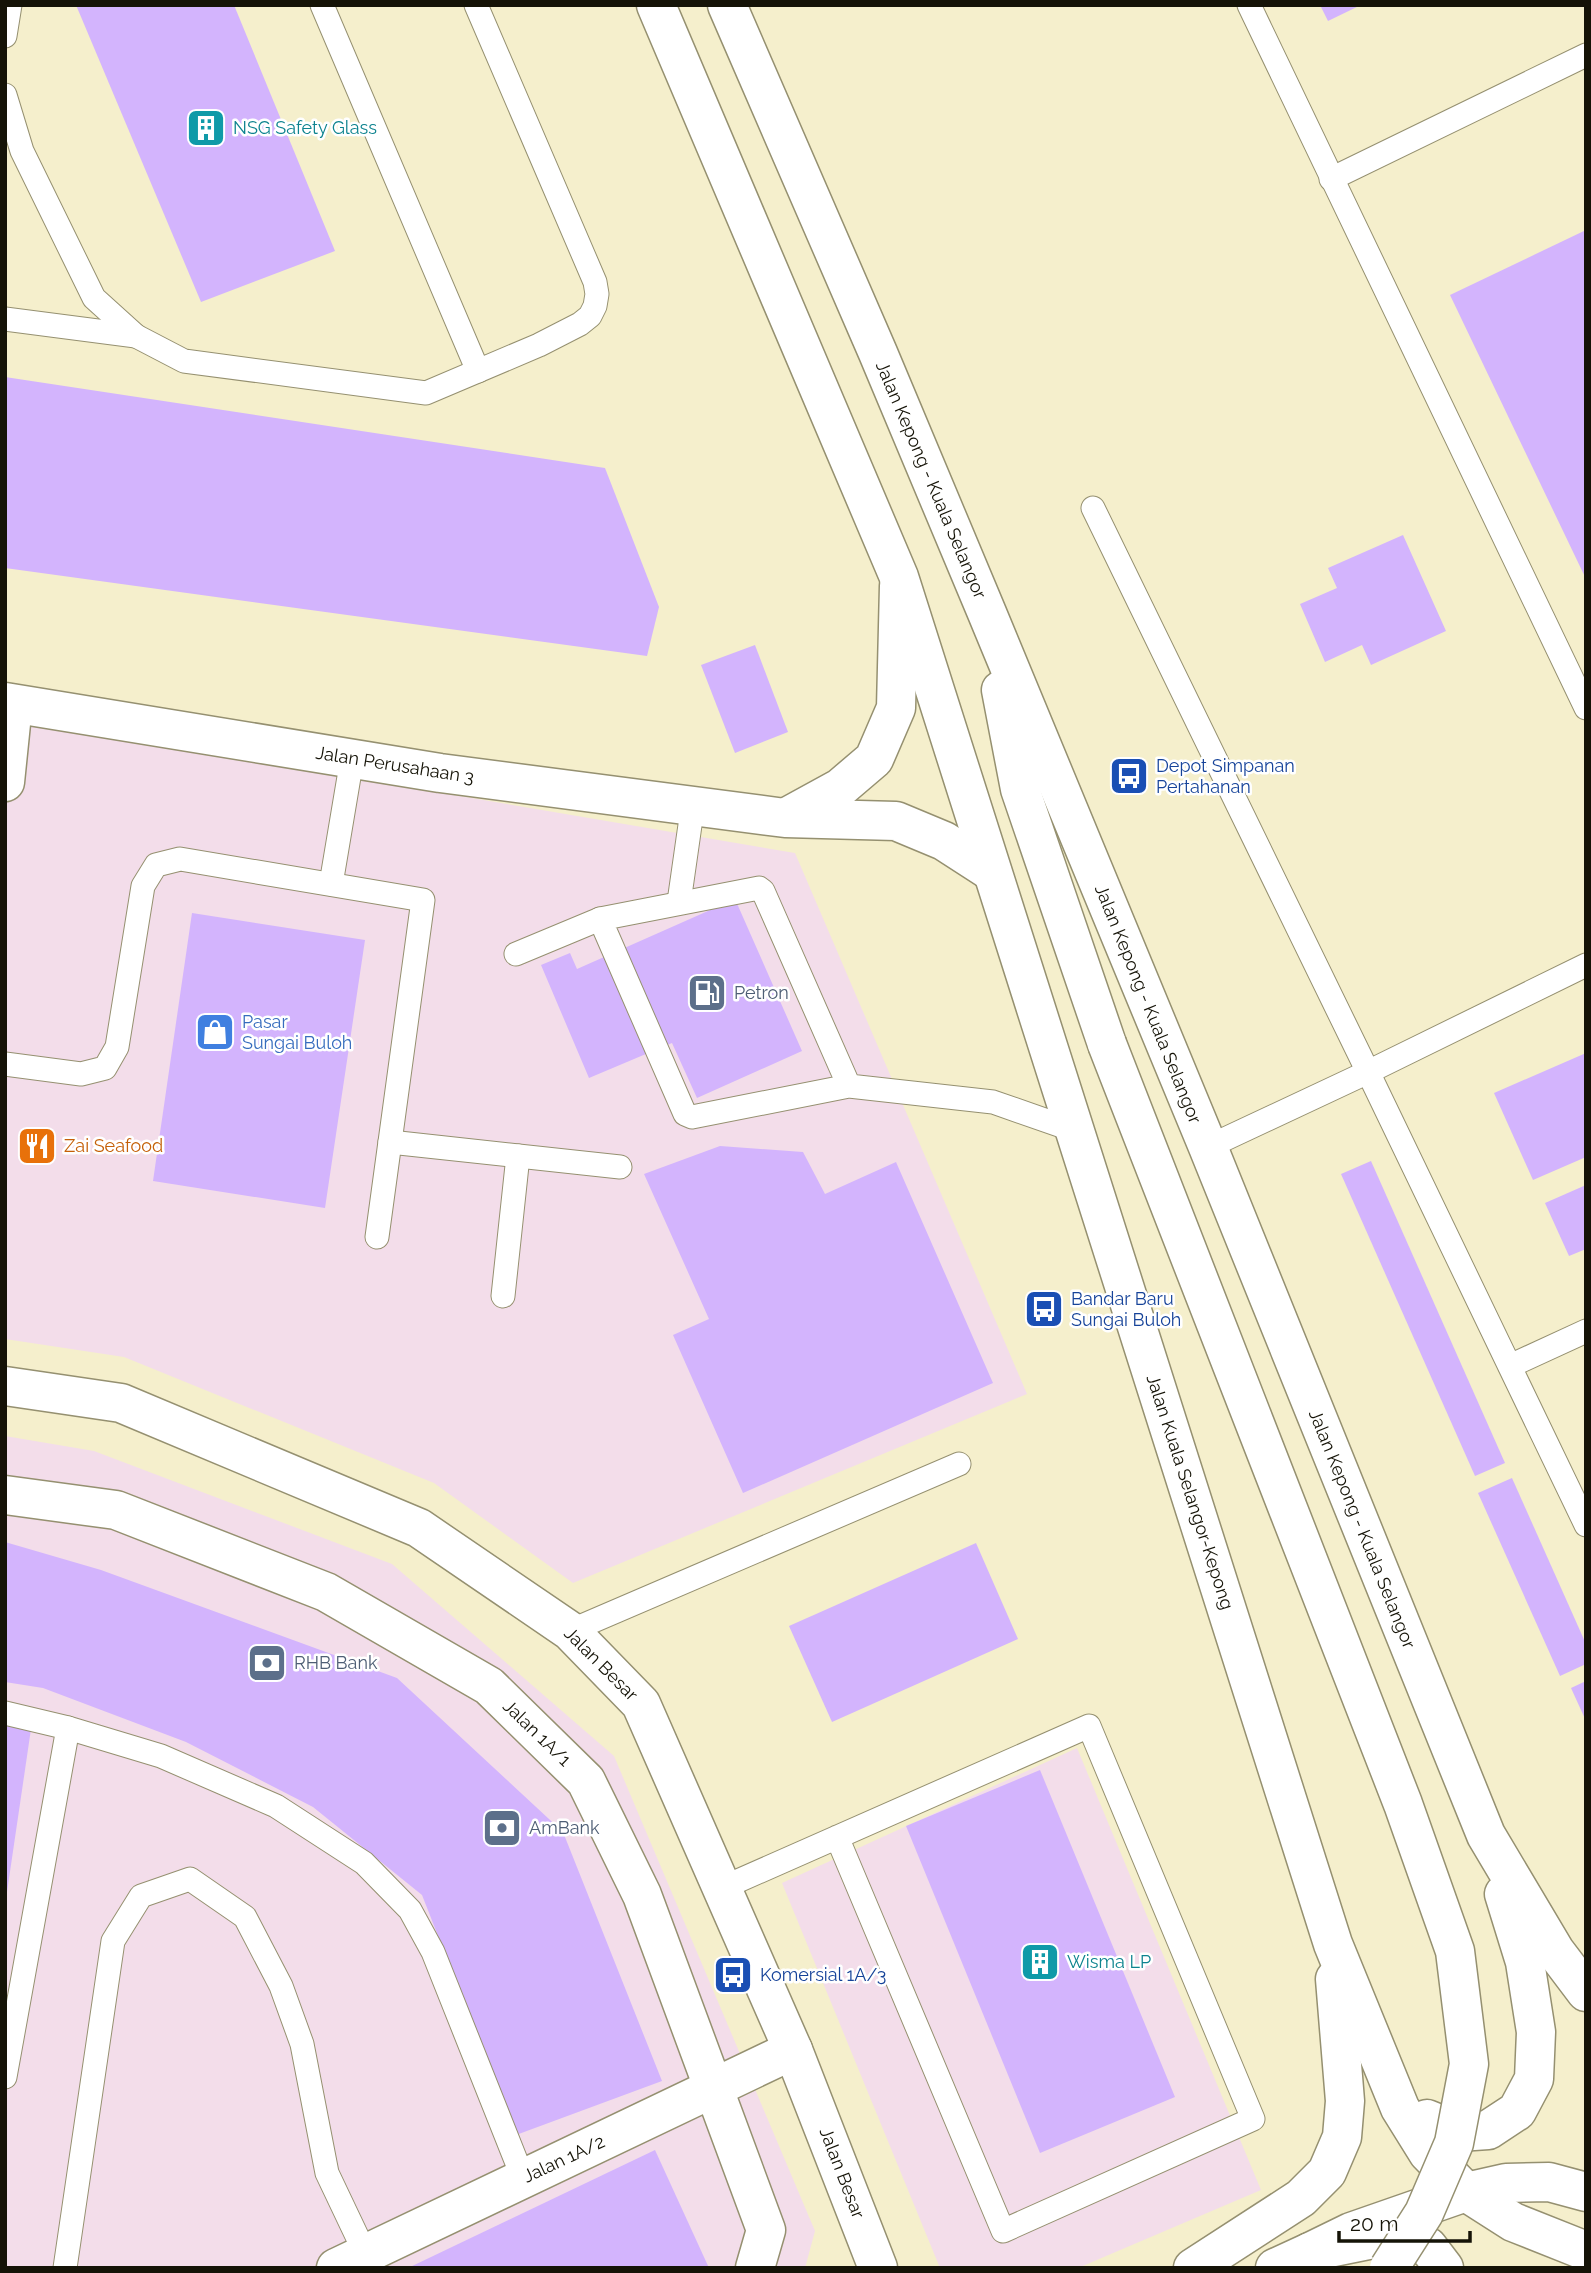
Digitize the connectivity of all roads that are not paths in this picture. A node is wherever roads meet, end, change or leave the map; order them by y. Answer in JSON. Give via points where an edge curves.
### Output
{"nodes":[{"id":1,"x":10,"y":5,"type":"edge"},
{"id":2,"x":322,"y":5,"type":"edge"},
{"id":3,"x":476,"y":5,"type":"edge"},
{"id":4,"x":656,"y":5,"type":"edge"},
{"id":5,"x":727,"y":5,"type":"edge"},
{"id":6,"x":1249,"y":5,"type":"edge"},
{"id":7,"x":5,"y":36,"type":"edge"},
{"id":8,"x":1586,"y":55,"type":"edge"},
{"id":9,"x":5,"y":95,"type":"edge"},
{"id":10,"x":1331,"y":179,"type":"junction"},
{"id":11,"x":5,"y":319,"type":"edge"},
{"id":12,"x":136,"y":336,"type":"junction"},
{"id":13,"x":478,"y":371,"type":"junction"},
{"id":14,"x":1093,"y":508,"type":"dead end"},
{"id":15,"x":899,"y":577,"type":"junction"},
{"id":16,"x":987,"y":613,"type":"junction"},
{"id":17,"x":9,"y":703,"type":"edge"},
{"id":18,"x":1586,"y":708,"type":"edge"},
{"id":19,"x":352,"y":759,"type":"junction"},
{"id":20,"x":5,"y":782,"type":"edge"},
{"id":21,"x":693,"y":804,"type":"junction"},
{"id":22,"x":785,"y":818,"type":"junction"},
{"id":23,"x":992,"y":872,"type":"junction"},
{"id":24,"x":331,"y":884,"type":"junction"},
{"id":25,"x":678,"y":902,"type":"junction"},
{"id":26,"x":600,"y":919,"type":"junction"},
{"id":27,"x":516,"y":954,"type":"dead end"},
{"id":28,"x":1586,"y":965,"type":"edge"},
{"id":29,"x":5,"y":1064,"type":"edge"},
{"id":30,"x":1368,"y":1072,"type":"junction"},
{"id":31,"x":849,"y":1086,"type":"junction"},
{"id":32,"x":1076,"y":1131,"type":"junction"},
{"id":33,"x":390,"y":1142,"type":"junction"},
{"id":34,"x":1208,"y":1147,"type":"junction"},
{"id":35,"x":518,"y":1156,"type":"junction"},
{"id":36,"x":620,"y":1167,"type":"dead end"},
{"id":37,"x":377,"y":1237,"type":"dead end"},
{"id":38,"x":503,"y":1297,"type":"dead end"},
{"id":39,"x":1586,"y":1331,"type":"edge"},
{"id":40,"x":1510,"y":1366,"type":"junction"},
{"id":41,"x":5,"y":1386,"type":"edge"},
{"id":42,"x":959,"y":1464,"type":"dead end"},
{"id":43,"x":5,"y":1495,"type":"edge"},
{"id":44,"x":1586,"y":1525,"type":"edge"},
{"id":45,"x":570,"y":1631,"type":"junction"},
{"id":46,"x":5,"y":1713,"type":"edge"},
{"id":47,"x":68,"y":1728,"type":"junction"},
{"id":48,"x":1486,"y":1835,"type":"junction"},
{"id":49,"x":837,"y":1838,"type":"junction"},
{"id":50,"x":722,"y":1888,"type":"junction"},
{"id":51,"x":1333,"y":1944,"type":"junction"},
{"id":52,"x":1586,"y":1992,"type":"edge"},
{"id":53,"x":793,"y":2050,"type":"junction"},
{"id":54,"x":5,"y":2075,"type":"edge"},
{"id":55,"x":713,"y":2088,"type":"junction"},
{"id":56,"x":1400,"y":2108,"type":"junction"},
{"id":57,"x":523,"y":2178,"type":"junction"},
{"id":58,"x":1466,"y":2192,"type":"junction"},
{"id":59,"x":1586,"y":2192,"type":"edge"},
{"id":60,"x":1586,"y":2250,"type":"edge"},
{"id":61,"x":1310,"y":2252,"type":"junction"},
{"id":62,"x":350,"y":2261,"type":"edge"},
{"id":63,"x":65,"y":2268,"type":"edge"},
{"id":64,"x":755,"y":2268,"type":"edge"},
{"id":65,"x":878,"y":2268,"type":"edge"},
{"id":66,"x":1193,"y":2268,"type":"edge"},
{"id":67,"x":1275,"y":2268,"type":"edge"},
{"id":68,"x":1389,"y":2268,"type":"edge"},
{"id":69,"x":1444,"y":2268,"type":"edge"}],
"edges":[{"from":1,"to":7,"type":"lane"},
{"from":2,"to":13,"type":"lane"},
{"from":3,"to":13,"type":"lane","via":[[597,294],[590,316],[580,324]]},
{"from":4,"to":15,"type":"main road"},
{"from":5,"to":16,"type":"main road","name":"Jalan Kepong - Kuala Selangor"},
{"from":6,"to":10,"type":"lane"},
{"from":8,"to":10,"type":"lane"},
{"from":9,"to":12,"type":"lane","via":[[22,151],[94,298]]},
{"from":10,"to":18,"type":"lane"},
{"from":11,"to":12,"type":"lane"},
{"from":12,"to":13,"type":"lane","via":[[184,361],[426,393]]},
{"from":14,"to":30,"type":"lane"},
{"from":15,"to":22,"type":"main road","via":[[896,708],[874,759],[840,788]]},
{"from":15,"to":23,"type":"main road"},
{"from":16,"to":34,"type":"main road","name":"Jalan Kepong - Kuala Selangor"},
{"from":16,"to":68,"type":"main road","bridge":true,"via":[[1020,789],[1107,1044],[1403,1804],[1455,1951],[1469,2064],[1454,2143],[1424,2213]]},
{"from":17,"to":19,"type":"main road","name":"Jalan Perusahaan 3"},
{"from":17,"to":20,"type":"main road"},
{"from":19,"to":21,"type":"main road","name":"Jalan Perusahaan 3"},
{"from":19,"to":24,"type":"lane"},
{"from":21,"to":22,"type":"main road","name":"Jalan Perusahaan 3"},
{"from":21,"to":25,"type":"lane"},
{"from":22,"to":23,"type":"main road","name":"Jalan Perusahaan 3","via":[[896,821],[944,841]]},
{"from":23,"to":32,"type":"main road","name":"Jalan Kuala Selangor-Kepong"},
{"from":24,"to":29,"type":"lane","via":[[180,859],[156,865],[143,886],[117,1047],[105,1068],[81,1074]]},
{"from":24,"to":33,"type":"lane","via":[[423,900]]},
{"from":25,"to":26,"type":"lane"},
{"from":25,"to":31,"type":"lane","via":[[752,888],[763,891]]},
{"from":26,"to":27,"type":"lane"},
{"from":26,"to":31,"type":"lane","via":[[685,1114],[692,1117]]},
{"from":28,"to":30,"type":"lane"},
{"from":30,"to":34,"type":"lane"},
{"from":30,"to":40,"type":"lane"},
{"from":31,"to":32,"type":"lane","via":[[993,1102]]},
{"from":32,"to":51,"type":"main road","name":"Jalan Kuala Selangor-Kepong"},
{"from":33,"to":35,"type":"lane"},
{"from":33,"to":37,"type":"lane"},
{"from":34,"to":48,"type":"main road","name":"Jalan Kepong - Kuala Selangor"},
{"from":35,"to":36,"type":"lane"},
{"from":35,"to":38,"type":"lane"},
{"from":39,"to":40,"type":"lane"},
{"from":40,"to":44,"type":"lane"},
{"from":41,"to":45,"type":"main road","name":"Jalan Besar","via":[[121,1403],[419,1528]]},
{"from":42,"to":45,"type":"lane"},
{"from":43,"to":55,"type":"main road","name":"Jalan 1A/1","via":[[116,1510],[326,1592],[489,1686],[586,1781],[642,1895]]},
{"from":45,"to":50,"type":"main road","name":"Jalan Besar","via":[[641,1704]]},
{"from":46,"to":47,"type":"lane"},
{"from":47,"to":54,"type":"lane"},
{"from":47,"to":57,"type":"lane","via":[[161,1756],[276,1806],[364,1863],[410,1910],[433,1952]]},
{"from":48,"to":52,"type":"main road","name":"Jalan Kepong - Kuala Selangor","via":[[1555,1951]]},
{"from":48,"to":56,"type":"main road","via":[[1525,1962],[1536,2032],[1534,2079],[1517,2111],[1488,2130],[1459,2132]]},
{"from":49,"to":49,"type":"lane","via":[[1089,1726],[1253,2119],[1003,2231]]},
{"from":49,"to":50,"type":"lane"},
{"from":50,"to":53,"type":"main road","name":"Jalan Besar"},
{"from":51,"to":56,"type":"main road","name":"Jalan Kuala Selangor-Kepong"},
{"from":51,"to":66,"type":"main road","via":[[1345,2101],[1342,2137],[1327,2172],[1301,2198]]},
{"from":53,"to":55,"type":"main road","name":"Jalan 1A/2"},
{"from":53,"to":65,"type":"main road","name":"Jalan Besar"},
{"from":55,"to":57,"type":"main road","name":"Jalan 1A/2"},
{"from":55,"to":64,"type":"main road","name":"Jalan 1A/1","via":[[766,2230]]},
{"from":56,"to":58,"type":"main road","via":[[1428,2153]]},
{"from":57,"to":62,"type":"main road","name":"Jalan 1A/2"},
{"from":58,"to":59,"type":"main road","via":[[1506,2183],[1549,2182]]},
{"from":58,"to":60,"type":"main road","via":[[1513,2222]]},
{"from":58,"to":61,"type":"main road","via":[[1351,2232]]},
{"from":61,"to":67,"type":"main road"},
{"from":61,"to":69,"type":"main road","via":[[1379,2238],[1428,2247]]},
{"from":62,"to":63,"type":"lane","via":[[302,2044],[281,1986],[245,1917],[190,1879],[141,1896],[113,1941]]}]}
